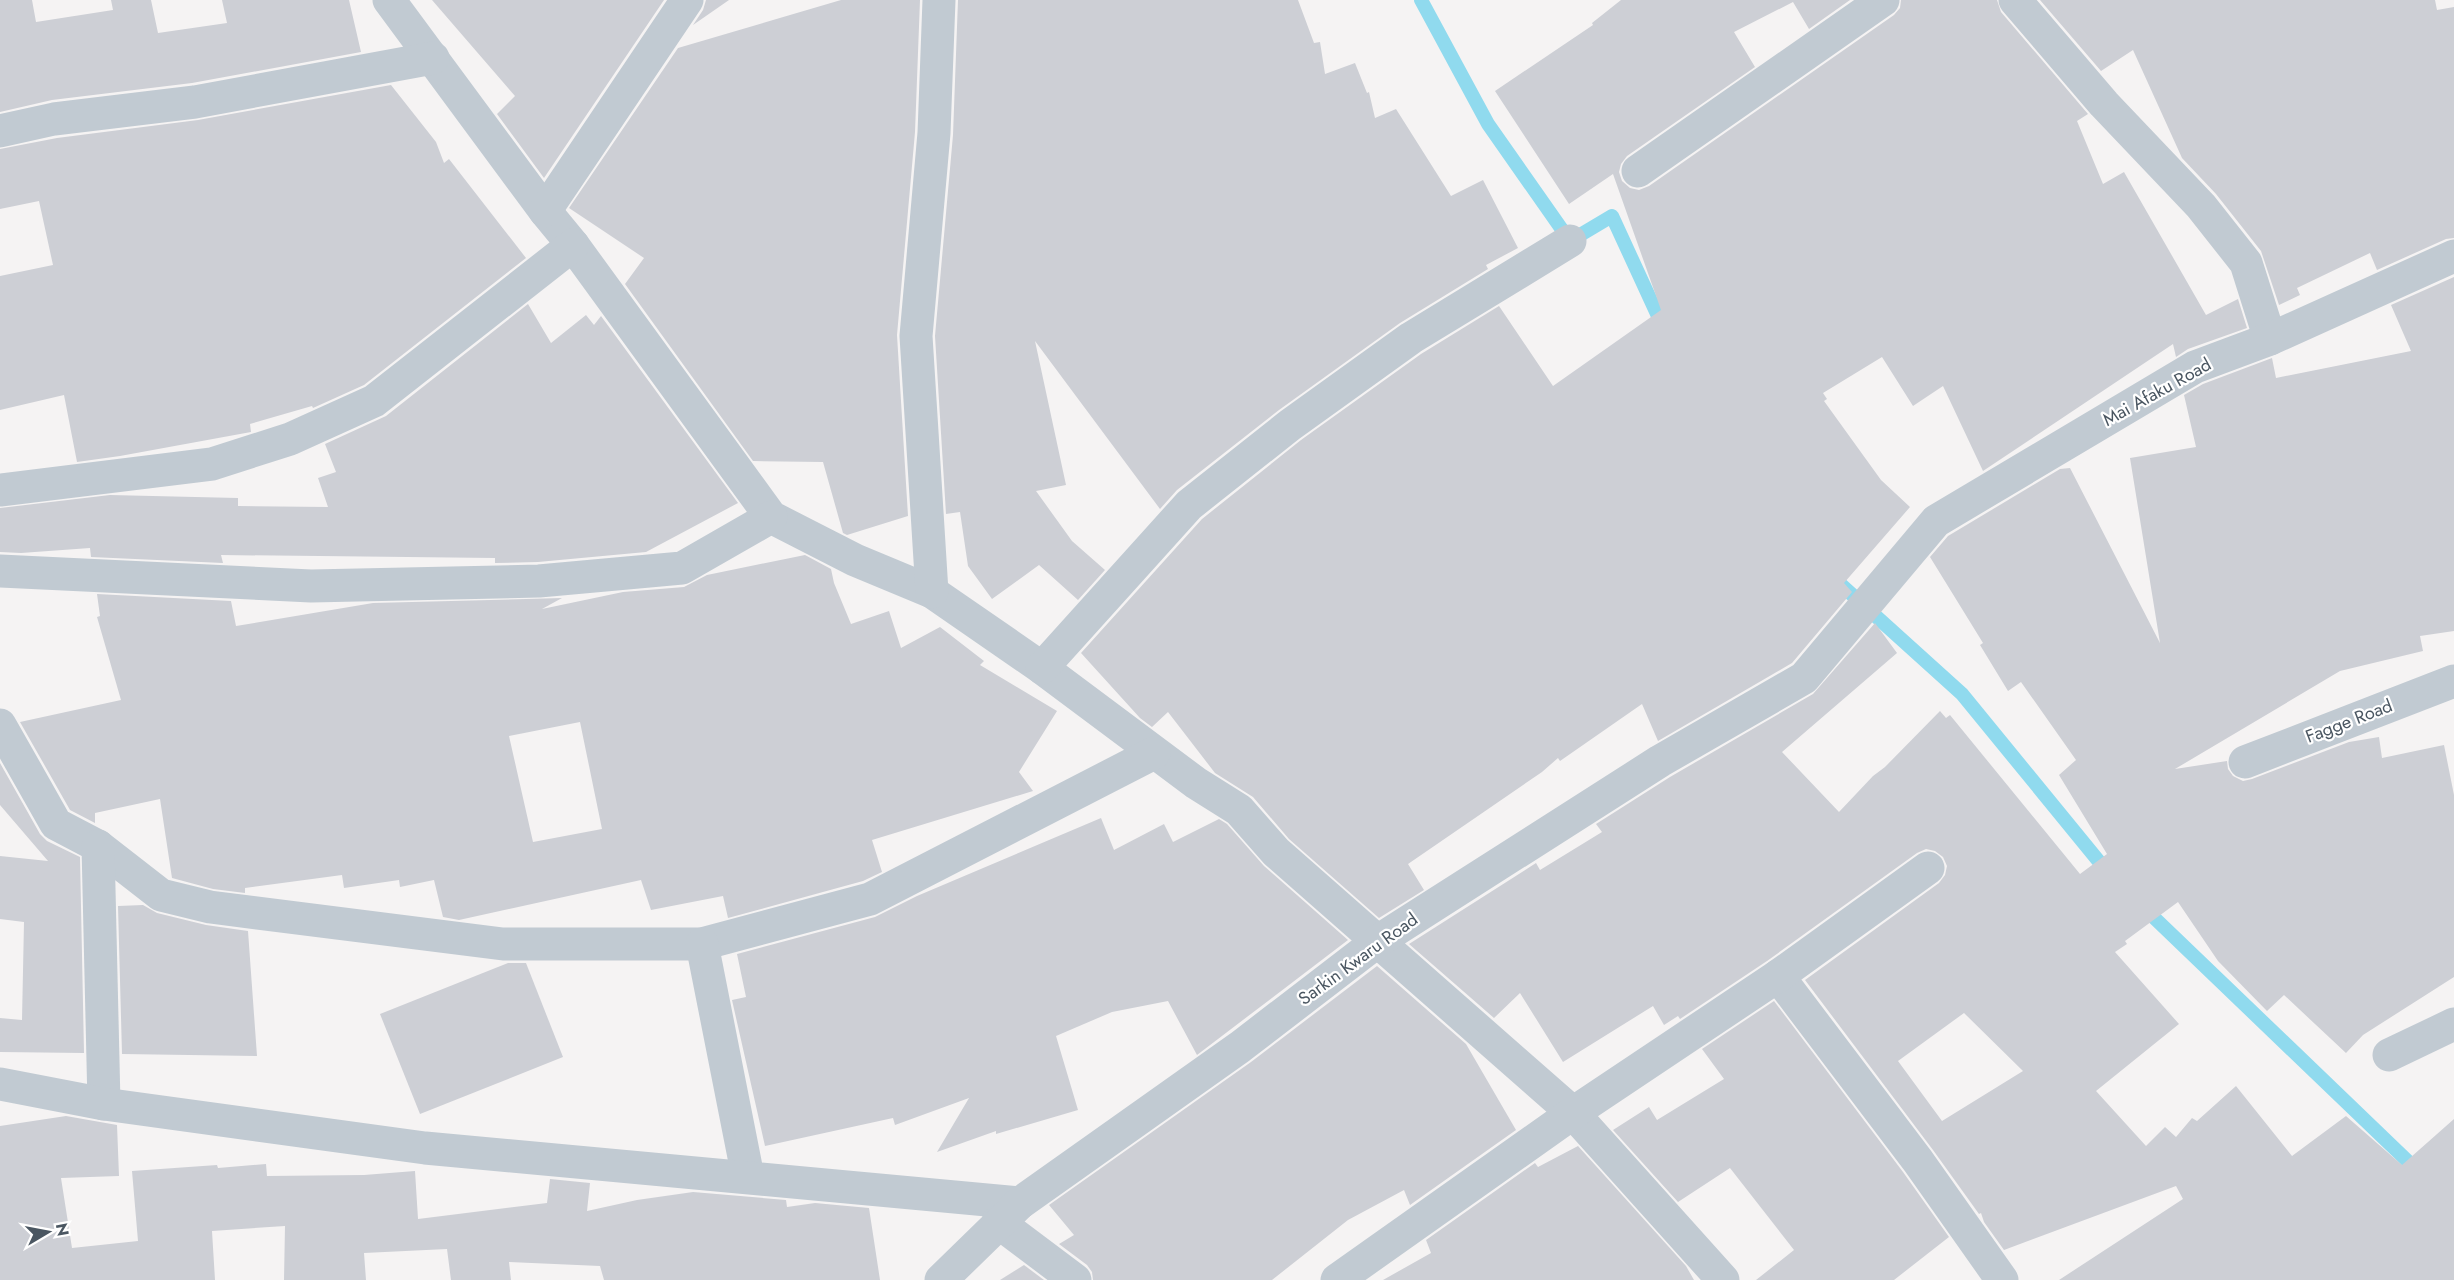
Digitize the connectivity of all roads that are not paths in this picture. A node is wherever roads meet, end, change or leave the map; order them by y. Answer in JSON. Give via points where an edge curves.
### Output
{"nodes":[{"id":1,"x":389,"y":0,"type":"edge"},
{"id":2,"x":687,"y":0,"type":"edge"},
{"id":3,"x":939,"y":0,"type":"edge"},
{"id":4,"x":1883,"y":0,"type":"edge"},
{"id":5,"x":2015,"y":0,"type":"edge"},
{"id":6,"x":433,"y":58,"type":"junction"},
{"id":7,"x":0,"y":131,"type":"edge"},
{"id":8,"x":1638,"y":171,"type":"dead end"},
{"id":9,"x":545,"y":211,"type":"junction"},
{"id":10,"x":1570,"y":241,"type":"dead end"},
{"id":11,"x":573,"y":245,"type":"junction"},
{"id":12,"x":2454,"y":256,"type":"edge"},
{"id":13,"x":2270,"y":339,"type":"junction"},
{"id":14,"x":0,"y":490,"type":"edge"},
{"id":15,"x":771,"y":517,"type":"junction"},
{"id":16,"x":0,"y":571,"type":"edge"},
{"id":17,"x":932,"y":592,"type":"junction"},
{"id":18,"x":1864,"y":607,"type":"joint"},
{"id":19,"x":1042,"y":668,"type":"junction"},
{"id":20,"x":2454,"y":681,"type":"edge"},
{"id":21,"x":0,"y":725,"type":"edge"},
{"id":22,"x":1154,"y":753,"type":"junction"},
{"id":23,"x":2245,"y":762,"type":"dead end"},
{"id":24,"x":98,"y":846,"type":"junction"},
{"id":25,"x":1928,"y":868,"type":"dead end"},
{"id":26,"x":1378,"y":941,"type":"junction"},
{"id":27,"x":702,"y":944,"type":"junction"},
{"id":28,"x":1778,"y":976,"type":"junction"},
{"id":29,"x":2451,"y":1026,"type":"edge"},
{"id":30,"x":2388,"y":1055,"type":"dead end"},
{"id":31,"x":0,"y":1084,"type":"edge"},
{"id":32,"x":104,"y":1104,"type":"junction"},
{"id":33,"x":1573,"y":1113,"type":"junction"},
{"id":34,"x":748,"y":1178,"type":"junction"},
{"id":35,"x":1009,"y":1213,"type":"junction"},
{"id":36,"x":941,"y":1280,"type":"edge"},
{"id":37,"x":1075,"y":1280,"type":"edge"},
{"id":38,"x":1337,"y":1280,"type":"edge"},
{"id":39,"x":1723,"y":1280,"type":"edge"},
{"id":40,"x":2002,"y":1280,"type":"edge"}],
"edges":[{"from":1,"to":6,"type":"street"},
{"from":2,"to":9,"type":"street"},
{"from":3,"to":17,"type":"street","via":[[934,133],[916,336]]},
{"from":4,"to":8,"type":"street"},
{"from":5,"to":13,"type":"street","via":[[2104,104],[2201,206],[2246,263]]},
{"from":6,"to":7,"type":"street","via":[[195,102],[54,119]]},
{"from":6,"to":9,"type":"street"},
{"from":9,"to":11,"type":"street"},
{"from":10,"to":19,"type":"street","via":[[1411,338],[1290,425],[1189,505]]},
{"from":11,"to":14,"type":"street","via":[[374,401],[290,439],[212,464]]},
{"from":11,"to":15,"type":"street"},
{"from":12,"to":13,"type":"street","name":"Mai Afaku Road"},
{"from":13,"to":18,"type":"street","name":"Mai Afaku Road","via":[[2195,367],[1936,521]]},
{"from":15,"to":16,"type":"street","via":[[682,568],[539,581],[310,586]]},
{"from":15,"to":17,"type":"street","via":[[855,560]]},
{"from":17,"to":19,"type":"street"},
{"from":18,"to":26,"type":"street","name":"Sarkin Kwaru Road","via":[[1804,678],[1660,761]]},
{"from":19,"to":22,"type":"street"},
{"from":20,"to":23,"type":"street","name":"Fagge Road"},
{"from":21,"to":24,"type":"street","via":[[56,824]]},
{"from":22,"to":26,"type":"street","via":[[1239,810],[1276,852]]},
{"from":22,"to":27,"type":"street","via":[[870,899]]},
{"from":24,"to":27,"type":"street","via":[[161,895],[210,907],[503,944]]},
{"from":24,"to":32,"type":"street"},
{"from":25,"to":28,"type":"street"},
{"from":26,"to":33,"type":"street"},
{"from":26,"to":35,"type":"street","name":"Sarkin Kwaru Road","via":[[1240,1047]]},
{"from":27,"to":34,"type":"street"},
{"from":28,"to":33,"type":"street"},
{"from":28,"to":40,"type":"street"},
{"from":29,"to":30,"type":"street"},
{"from":31,"to":32,"type":"street"},
{"from":32,"to":34,"type":"street","via":[[425,1148]]},
{"from":33,"to":38,"type":"street"},
{"from":33,"to":39,"type":"street"},
{"from":34,"to":35,"type":"street"},
{"from":35,"to":36,"type":"street","name":"Sarkin Kwaru Road"},
{"from":35,"to":37,"type":"street"}]}
